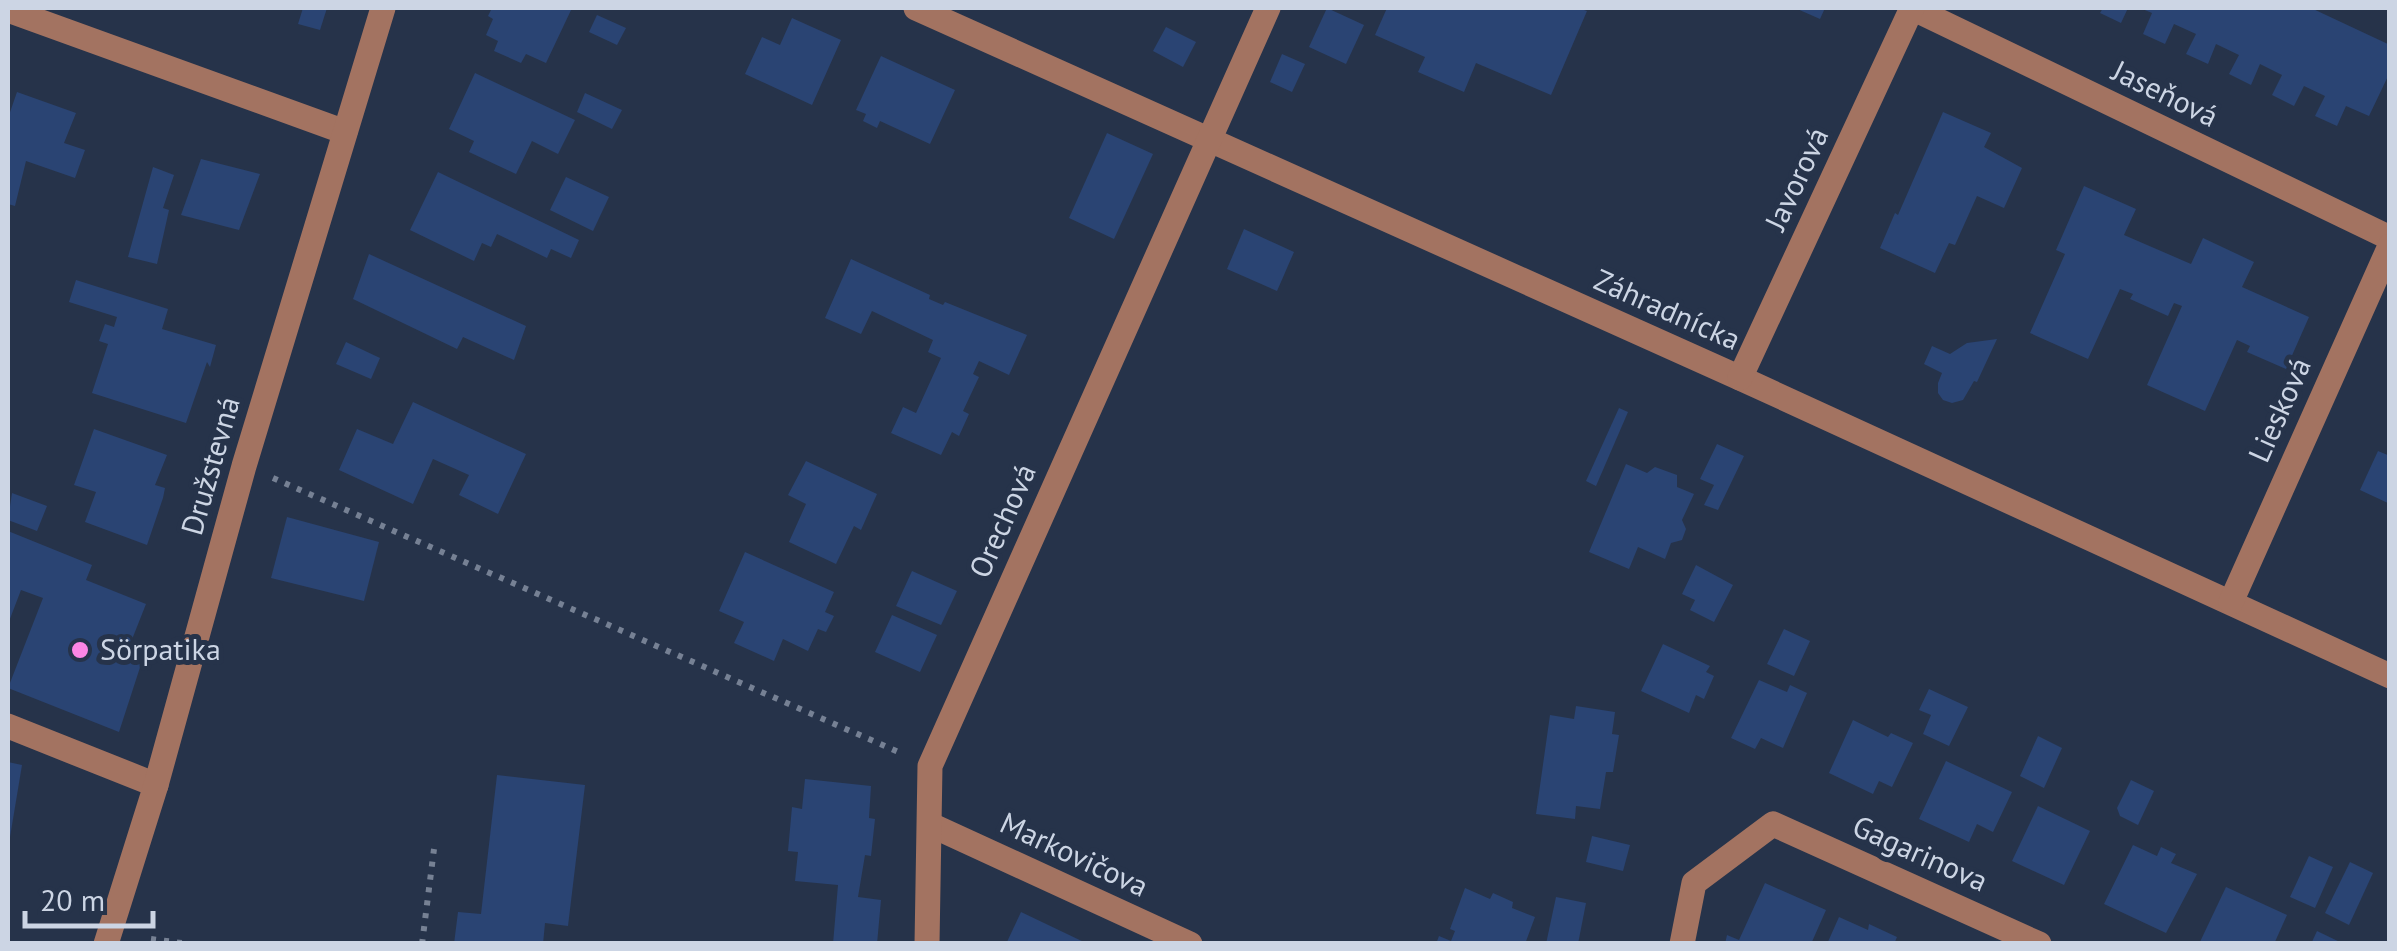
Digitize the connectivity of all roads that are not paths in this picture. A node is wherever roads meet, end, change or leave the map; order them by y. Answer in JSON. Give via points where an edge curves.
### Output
{"nodes":[{"id":1,"x":383,"y":8,"type":"edge"},
{"id":2,"x":1268,"y":8,"type":"edge"},
{"id":3,"x":1912,"y":8,"type":"edge"},
{"id":4,"x":8,"y":10,"type":"edge"},
{"id":5,"x":933,"y":11,"type":"edge"},
{"id":6,"x":345,"y":132,"type":"junction"},
{"id":7,"x":1206,"y":140,"type":"junction"},
{"id":8,"x":2390,"y":238,"type":"edge"},
{"id":9,"x":2390,"y":246,"type":"edge"},
{"id":10,"x":1740,"y":378,"type":"junction"},
{"id":11,"x":2231,"y":602,"type":"junction"},
{"id":12,"x":2390,"y":676,"type":"edge"},
{"id":13,"x":8,"y":726,"type":"edge"},
{"id":14,"x":156,"y":785,"type":"junction"},
{"id":15,"x":931,"y":825,"type":"junction"},
{"id":16,"x":106,"y":944,"type":"edge"},
{"id":17,"x":927,"y":944,"type":"edge"},
{"id":18,"x":1190,"y":944,"type":"edge"},
{"id":19,"x":1682,"y":944,"type":"edge"},
{"id":20,"x":2039,"y":944,"type":"edge"}],
"edges":[{"from":1,"to":6,"type":"street","name":"Družstevná"},
{"from":2,"to":7,"type":"street","name":"Orechová"},
{"from":3,"to":8,"type":"street","name":"Jaseňová"},
{"from":3,"to":10,"type":"street","name":"Javorová"},
{"from":4,"to":6,"type":"street"},
{"from":5,"to":7,"type":"street","name":"Záhradnícka"},
{"from":6,"to":14,"type":"street","name":"Družstevná"},
{"from":7,"to":10,"type":"street","name":"Záhradnícka"},
{"from":7,"to":15,"type":"street","name":"Orechová","via":[[930,766]]},
{"from":9,"to":11,"type":"street","name":"Liesková"},
{"from":10,"to":11,"type":"street","name":"Záhradnícka"},
{"from":11,"to":12,"type":"street","name":"Záhradnícka"},
{"from":13,"to":14,"type":"street"},
{"from":14,"to":16,"type":"street","name":"Družstevná"},
{"from":15,"to":17,"type":"street","name":"Orechová"},
{"from":15,"to":18,"type":"street","name":"Markovičova"},
{"from":19,"to":20,"type":"street","name":"Gagarinova","via":[[1694,884],[1773,824]]}]}
